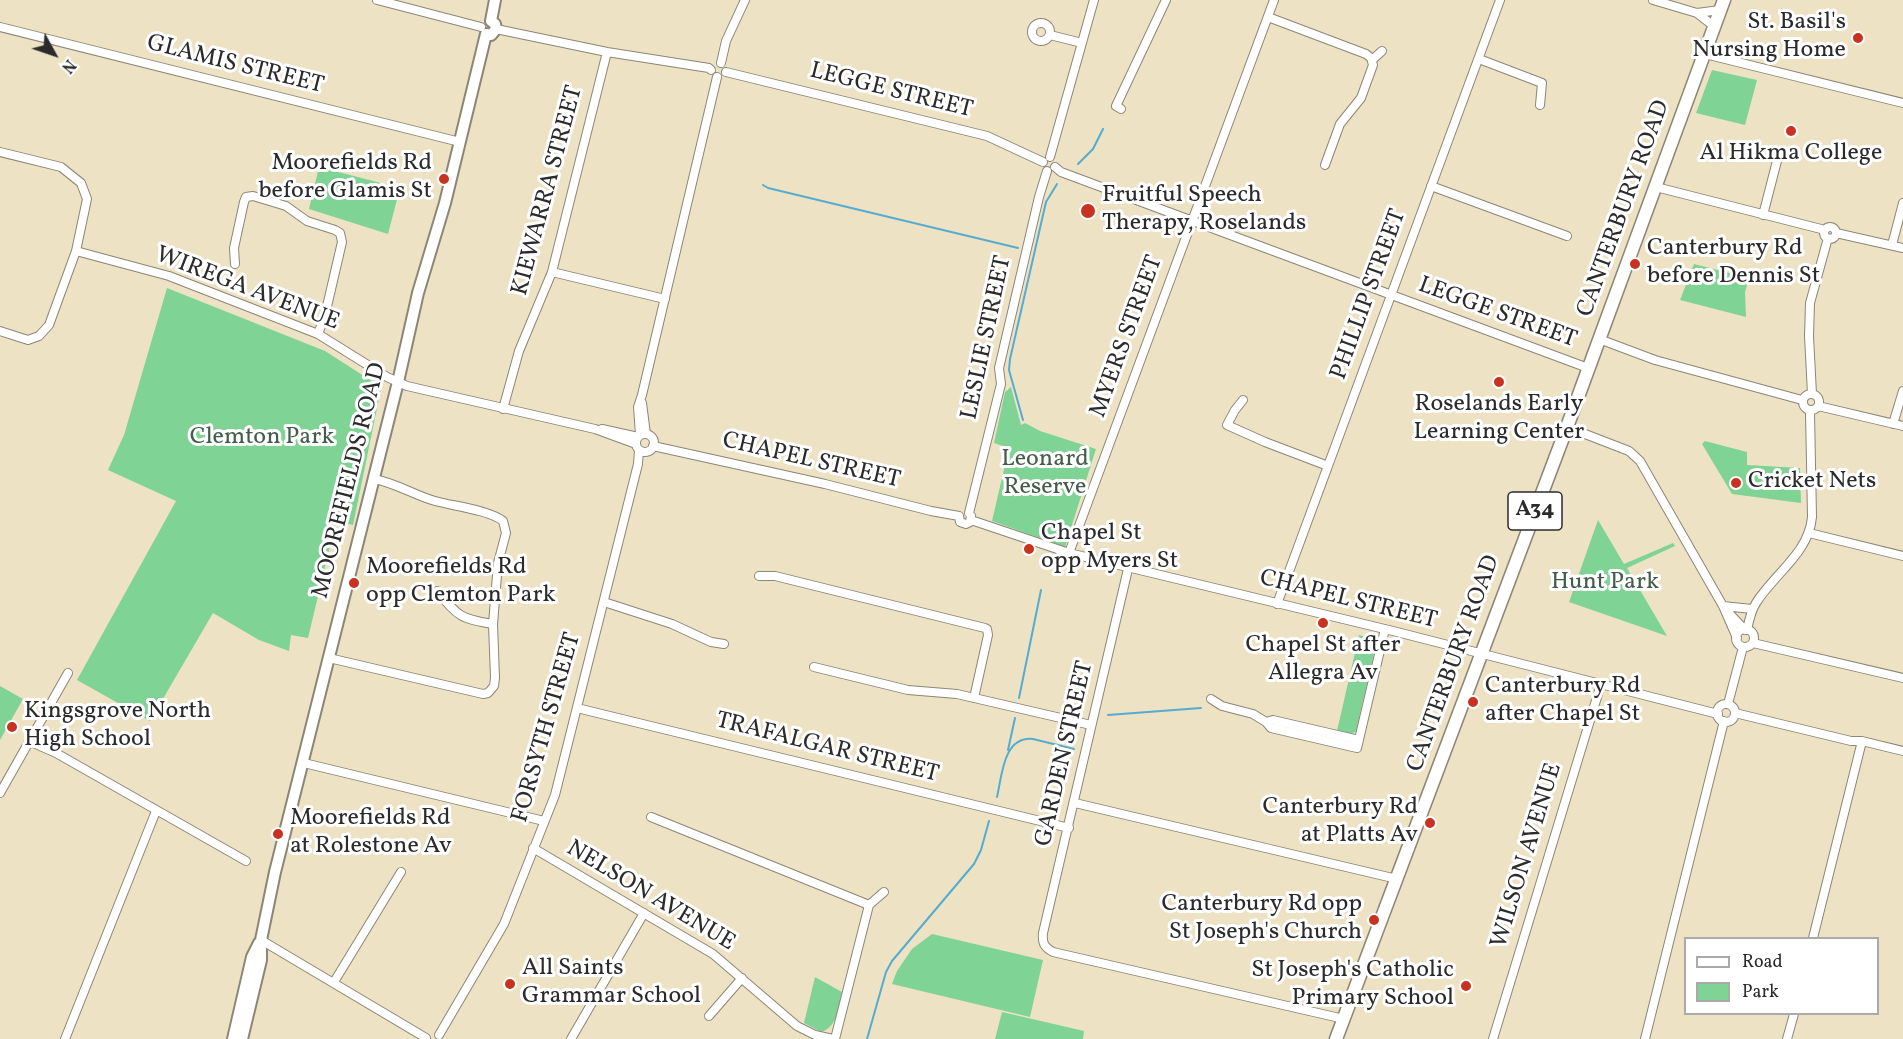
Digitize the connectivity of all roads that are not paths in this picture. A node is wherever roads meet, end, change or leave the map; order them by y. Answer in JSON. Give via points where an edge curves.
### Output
{"nodes":[{"id":1,"x":377,"y":0,"type":"edge"},
{"id":2,"x":495,"y":0,"type":"edge"},
{"id":3,"x":745,"y":0,"type":"edge"},
{"id":4,"x":1094,"y":0,"type":"edge"},
{"id":5,"x":1166,"y":0,"type":"edge"},
{"id":6,"x":1274,"y":0,"type":"edge"},
{"id":7,"x":1500,"y":0,"type":"edge"},
{"id":8,"x":1653,"y":0,"type":"edge"},
{"id":9,"x":1722,"y":5,"type":"edge"},
{"id":10,"x":1697,"y":13,"type":"junction"},
{"id":11,"x":1268,"y":17,"type":"junction"},
{"id":12,"x":0,"y":27,"type":"edge"},
{"id":13,"x":1714,"y":27,"type":"junction"},
{"id":14,"x":488,"y":28,"type":"junction"},
{"id":15,"x":1050,"y":35,"type":"dead end"},
{"id":16,"x":1082,"y":43,"type":"junction"},
{"id":17,"x":1382,"y":51,"type":"dead end"},
{"id":18,"x":607,"y":52,"type":"junction"},
{"id":19,"x":1705,"y":54,"type":"junction"},
{"id":20,"x":1479,"y":59,"type":"junction"},
{"id":21,"x":1372,"y":60,"type":"junction"},
{"id":22,"x":721,"y":63,"type":"junction"},
{"id":23,"x":711,"y":70,"type":"junction"},
{"id":24,"x":726,"y":72,"type":"junction"},
{"id":25,"x":717,"y":77,"type":"junction"},
{"id":26,"x":1903,"y":103,"type":"edge"},
{"id":27,"x":1540,"y":105,"type":"dead end"},
{"id":28,"x":1121,"y":109,"type":"dead end"},
{"id":29,"x":460,"y":142,"type":"junction"},
{"id":30,"x":0,"y":152,"type":"edge"},
{"id":31,"x":1778,"y":157,"type":"dead end"},
{"id":32,"x":1046,"y":159,"type":"junction"},
{"id":33,"x":1325,"y":165,"type":"dead end"},
{"id":34,"x":1056,"y":167,"type":"junction"},
{"id":35,"x":1047,"y":171,"type":"junction"},
{"id":36,"x":1431,"y":186,"type":"junction"},
{"id":37,"x":1656,"y":187,"type":"junction"},
{"id":38,"x":1903,"y":203,"type":"edge"},
{"id":39,"x":1763,"y":215,"type":"junction"},
{"id":40,"x":1192,"y":221,"type":"junction"},
{"id":41,"x":1826,"y":234,"type":"junction"},
{"id":42,"x":1568,"y":236,"type":"dead end"},
{"id":43,"x":1892,"y":245,"type":"junction"},
{"id":44,"x":1903,"y":248,"type":"edge"},
{"id":45,"x":76,"y":251,"type":"junction"},
{"id":46,"x":235,"y":264,"type":"dead end"},
{"id":47,"x":552,"y":272,"type":"junction"},
{"id":48,"x":1391,"y":295,"type":"junction"},
{"id":49,"x":664,"y":299,"type":"junction"},
{"id":50,"x":0,"y":331,"type":"edge"},
{"id":51,"x":318,"y":334,"type":"junction"},
{"id":52,"x":1599,"y":339,"type":"junction"},
{"id":53,"x":1588,"y":369,"type":"junction"},
{"id":54,"x":398,"y":382,"type":"junction"},
{"id":55,"x":1903,"y":392,"type":"edge"},
{"id":56,"x":1812,"y":394,"type":"junction"},
{"id":57,"x":642,"y":395,"type":"junction"},
{"id":58,"x":1243,"y":400,"type":"dead end"},
{"id":59,"x":1803,"y":400,"type":"junction"},
{"id":60,"x":1818,"y":406,"type":"junction"},
{"id":61,"x":503,"y":408,"type":"junction"},
{"id":62,"x":1810,"y":411,"type":"junction"},
{"id":63,"x":638,"y":416,"type":"junction"},
{"id":64,"x":1893,"y":424,"type":"junction"},
{"id":65,"x":1903,"y":426,"type":"edge"},
{"id":66,"x":1567,"y":427,"type":"junction"},
{"id":67,"x":595,"y":429,"type":"junction"},
{"id":68,"x":617,"y":431,"type":"junction"},
{"id":69,"x":640,"y":440,"type":"junction"},
{"id":70,"x":653,"y":446,"type":"junction"},
{"id":71,"x":1328,"y":466,"type":"junction"},
{"id":72,"x":374,"y":479,"type":"junction"},
{"id":73,"x":970,"y":516,"type":"junction"},
{"id":74,"x":1809,"y":533,"type":"junction"},
{"id":75,"x":1069,"y":554,"type":"junction"},
{"id":76,"x":1903,"y":556,"type":"edge"},
{"id":77,"x":1128,"y":568,"type":"junction"},
{"id":78,"x":759,"y":576,"type":"dead end"},
{"id":79,"x":437,"y":591,"type":"dead end"},
{"id":80,"x":604,"y":602,"type":"junction"},
{"id":81,"x":1277,"y":604,"type":"junction"},
{"id":82,"x":1723,"y":606,"type":"junction"},
{"id":83,"x":1752,"y":609,"type":"junction"},
{"id":84,"x":493,"y":624,"type":"junction"},
{"id":85,"x":1385,"y":629,"type":"junction"},
{"id":86,"x":1746,"y":630,"type":"junction"},
{"id":87,"x":1737,"y":638,"type":"junction"},
{"id":88,"x":1752,"y":643,"type":"junction"},
{"id":89,"x":724,"y":644,"type":"dead end"},
{"id":90,"x":1743,"y":647,"type":"junction"},
{"id":91,"x":1481,"y":653,"type":"junction"},
{"id":92,"x":329,"y":658,"type":"junction"},
{"id":93,"x":814,"y":667,"type":"dead end"},
{"id":94,"x":68,"y":673,"type":"dead end"},
{"id":95,"x":1903,"y":678,"type":"edge"},
{"id":96,"x":1601,"y":684,"type":"junction"},
{"id":97,"x":974,"y":698,"type":"junction"},
{"id":98,"x":1211,"y":699,"type":"dead end"},
{"id":99,"x":1728,"y":704,"type":"junction"},
{"id":100,"x":577,"y":708,"type":"junction"},
{"id":101,"x":1735,"y":713,"type":"junction"},
{"id":102,"x":1718,"y":714,"type":"junction"},
{"id":103,"x":1724,"y":721,"type":"junction"},
{"id":104,"x":1091,"y":725,"type":"junction"},
{"id":105,"x":29,"y":741,"type":"junction"},
{"id":106,"x":1862,"y":741,"type":"junction"},
{"id":107,"x":1903,"y":751,"type":"edge"},
{"id":108,"x":303,"y":763,"type":"junction"},
{"id":109,"x":0,"y":793,"type":"edge"},
{"id":110,"x":1075,"y":803,"type":"junction"},
{"id":111,"x":156,"y":811,"type":"junction"},
{"id":112,"x":651,"y":817,"type":"dead end"},
{"id":113,"x":544,"y":821,"type":"junction"},
{"id":114,"x":1069,"y":828,"type":"junction"},
{"id":115,"x":533,"y":848,"type":"junction"},
{"id":116,"x":246,"y":861,"type":"dead end"},
{"id":117,"x":401,"y":872,"type":"dead end"},
{"id":118,"x":1397,"y":879,"type":"junction"},
{"id":119,"x":884,"y":892,"type":"dead end"},
{"id":120,"x":868,"y":905,"type":"junction"},
{"id":121,"x":644,"y":914,"type":"junction"},
{"id":122,"x":1813,"y":937,"type":"edge"},
{"id":123,"x":261,"y":940,"type":"junction"},
{"id":124,"x":742,"y":978,"type":"junction"},
{"id":125,"x":334,"y":982,"type":"junction"},
{"id":126,"x":1794,"y":1015,"type":"edge"},
{"id":127,"x":709,"y":1016,"type":"dead end"},
{"id":128,"x":1344,"y":1019,"type":"junction"},
{"id":129,"x":441,"y":1037,"type":"edge"},
{"id":130,"x":426,"y":1038,"type":"edge"},
{"id":131,"x":64,"y":1039,"type":"edge"},
{"id":132,"x":233,"y":1039,"type":"edge"},
{"id":133,"x":242,"y":1039,"type":"edge"},
{"id":134,"x":571,"y":1039,"type":"edge"},
{"id":135,"x":834,"y":1039,"type":"edge"},
{"id":136,"x":1336,"y":1039,"type":"edge"},
{"id":137,"x":1493,"y":1039,"type":"edge"},
{"id":138,"x":1645,"y":1039,"type":"edge"},
{"id":139,"x":1788,"y":1039,"type":"edge"}],
"edges":[{"from":1,"to":14,"type":"street"},
{"from":2,"to":14,"type":"main road","name":"MOOREFIELDS ROAD"},
{"from":3,"to":22,"type":"street","via":[[726,41]]},
{"from":4,"to":16,"type":"street"},
{"from":5,"to":28,"type":"street","via":[[1116,106]]},
{"from":6,"to":11,"type":"street","name":"MYERS STREET"},
{"from":7,"to":20,"type":"street","name":"PHILLIP STREET"},
{"from":8,"to":10,"type":"street"},
{"from":9,"to":10,"type":"street"},
{"from":9,"to":13,"type":"highway","name":"CANTERBURY ROAD","number":"A34"},
{"from":10,"to":13,"type":"street"},
{"from":11,"to":21,"type":"street","via":[[1366,54]]},
{"from":11,"to":40,"type":"street","name":"MYERS STREET"},
{"from":12,"to":29,"type":"street","name":"GLAMIS STREET"},
{"from":13,"to":19,"type":"highway","name":"CANTERBURY ROAD","number":"A34"},
{"from":14,"to":18,"type":"street"},
{"from":14,"to":29,"type":"main road","name":"MOOREFIELDS ROAD"},
{"from":15,"to":16,"type":"street"},
{"from":16,"to":32,"type":"street"},
{"from":17,"to":21,"type":"street"},
{"from":18,"to":23,"type":"street"},
{"from":18,"to":47,"type":"street","name":"KIEWARRA STREET"},
{"from":19,"to":26,"type":"street"},
{"from":19,"to":37,"type":"highway","name":"CANTERBURY ROAD","number":"A34"},
{"from":20,"to":27,"type":"street","via":[[1542,83]]},
{"from":20,"to":36,"type":"street","name":"PHILLIP STREET"},
{"from":21,"to":33,"type":"street","via":[[1361,98],[1340,124]]},
{"from":22,"to":23,"type":"street","via":[[714,64]]},
{"from":22,"to":24,"type":"street"},
{"from":23,"to":25,"type":"street"},
{"from":24,"to":25,"type":"street"},
{"from":24,"to":32,"type":"street","name":"LEGGE STREET","via":[[987,136]]},
{"from":25,"to":49,"type":"street"},
{"from":29,"to":54,"type":"main road","name":"MOOREFIELDS ROAD"},
{"from":30,"to":45,"type":"street","via":[[61,167],[81,183],[87,199]]},
{"from":31,"to":39,"type":"street"},
{"from":32,"to":34,"type":"street","via":[[1055,161]]},
{"from":32,"to":35,"type":"street","via":[[1042,166]]},
{"from":34,"to":35,"type":"street"},
{"from":34,"to":40,"type":"street","name":"LEGGE STREET"},
{"from":35,"to":73,"type":"street","name":"LESLIE STREET","via":[[999,368],[1001,384]]},
{"from":36,"to":42,"type":"street"},
{"from":36,"to":48,"type":"street","name":"PHILLIP STREET"},
{"from":37,"to":39,"type":"street"},
{"from":37,"to":52,"type":"highway","name":"CANTERBURY ROAD","number":"A34"},
{"from":38,"to":43,"type":"street"},
{"from":39,"to":41,"type":"street"},
{"from":40,"to":48,"type":"street","name":"LEGGE STREET"},
{"from":40,"to":75,"type":"street","name":"MYERS STREET"},
{"from":41,"to":43,"type":"street","via":[[1827,227],[1833,227],[1836,233]]},
{"from":41,"to":56,"type":"street","via":[[1810,303]]},
{"from":43,"to":44,"type":"street"},
{"from":45,"to":50,"type":"street","via":[[45,331],[28,340]]},
{"from":45,"to":51,"type":"street","name":"WIREGA AVENUE","via":[[169,276]]},
{"from":46,"to":51,"type":"street","via":[[234,248],[243,202],[249,196],[286,206],[340,234],[341,248]]},
{"from":47,"to":49,"type":"street"},
{"from":47,"to":61,"type":"street","name":"KIEWARRA STREET","via":[[519,351]]},
{"from":48,"to":53,"type":"street","name":"LEGGE STREET"},
{"from":48,"to":71,"type":"street","name":"PHILLIP STREET"},
{"from":49,"to":57,"type":"street"},
{"from":51,"to":54,"type":"street","name":"WIREGA AVENUE"},
{"from":52,"to":53,"type":"highway","name":"CANTERBURY ROAD","number":"A34"},
{"from":52,"to":59,"type":"street","via":[[1655,360]]},
{"from":53,"to":66,"type":"highway","name":"CANTERBURY ROAD","number":"A34"},
{"from":54,"to":61,"type":"street"},
{"from":54,"to":72,"type":"main road","name":"MOOREFIELDS ROAD"},
{"from":55,"to":64,"type":"street"},
{"from":56,"to":59,"type":"street"},
{"from":56,"to":60,"type":"street","via":[[1818,398]]},
{"from":57,"to":63,"type":"street"},
{"from":57,"to":69,"type":"street"},
{"from":58,"to":71,"type":"street","via":[[1227,425]]},
{"from":59,"to":62,"type":"street","via":[[1803,406]]},
{"from":60,"to":62,"type":"street"},
{"from":60,"to":64,"type":"street"},
{"from":61,"to":67,"type":"street"},
{"from":62,"to":74,"type":"street"},
{"from":63,"to":68,"type":"street","via":[[630,431]]},
{"from":63,"to":69,"type":"street"},
{"from":64,"to":65,"type":"street"},
{"from":66,"to":82,"type":"street","via":[[1629,451],[1641,461]]},
{"from":66,"to":91,"type":"highway","name":"CANTERBURY ROAD","number":"A34"},
{"from":67,"to":68,"type":"street"},
{"from":67,"to":69,"type":"street"},
{"from":68,"to":69,"type":"street"},
{"from":69,"to":70,"type":"street","via":[[652,438]]},
{"from":69,"to":70,"type":"street","via":[[647,451]]},
{"from":69,"to":80,"type":"street","name":"FORSYTH STREET","via":[[638,464]]},
{"from":70,"to":73,"type":"street","name":"CHAPEL STREET","via":[[959,516],[964,524]]},
{"from":71,"to":81,"type":"street","name":"PHILLIP STREET"},
{"from":72,"to":84,"type":"street","via":[[503,520],[506,533],[498,563]]},
{"from":72,"to":92,"type":"main road","name":"MOOREFIELDS ROAD"},
{"from":73,"to":75,"type":"street","name":"CHAPEL STREET"},
{"from":74,"to":76,"type":"street"},
{"from":74,"to":83,"type":"street","via":[[1802,548]]},
{"from":75,"to":77,"type":"street","name":"CHAPEL STREET"},
{"from":77,"to":81,"type":"street","name":"CHAPEL STREET"},
{"from":77,"to":104,"type":"street","name":"GARDEN STREET"},
{"from":78,"to":97,"type":"street","via":[[775,576],[985,628],[988,635]]},
{"from":79,"to":84,"type":"street","via":[[463,618]]},
{"from":80,"to":89,"type":"street"},
{"from":80,"to":100,"type":"street","name":"FORSYTH STREET"},
{"from":81,"to":85,"type":"street","name":"CHAPEL STREET"},
{"from":82,"to":83,"type":"street"},
{"from":82,"to":86,"type":"street"},
{"from":82,"to":87,"type":"street"},
{"from":83,"to":86,"type":"street"},
{"from":84,"to":92,"type":"street","via":[[495,678],[492,689],[485,694]]},
{"from":85,"to":91,"type":"street","name":"CHAPEL STREET"},
{"from":85,"to":98,"type":"street","via":[[1358,744],[1273,720],[1266,722]]},
{"from":86,"to":87,"type":"street","via":[[1738,633]]},
{"from":86,"to":88,"type":"street","via":[[1753,635]]},
{"from":87,"to":90,"type":"street"},
{"from":88,"to":90,"type":"street"},
{"from":88,"to":95,"type":"street"},
{"from":90,"to":99,"type":"street"},
{"from":91,"to":96,"type":"street","name":"CHAPEL STREET"},
{"from":91,"to":118,"type":"highway","name":"CANTERBURY ROAD","number":"A34"},
{"from":92,"to":108,"type":"main road","name":"MOOREFIELDS ROAD"},
{"from":93,"to":97,"type":"street","via":[[908,690]]},
{"from":94,"to":105,"type":"street"},
{"from":96,"to":102,"type":"street","name":"CHAPEL STREET"},
{"from":96,"to":137,"type":"street","name":"WILSON AVENUE"},
{"from":97,"to":104,"type":"street"},
{"from":99,"to":101,"type":"street"},
{"from":99,"to":102,"type":"street","via":[[1720,706]]},
{"from":100,"to":113,"type":"street","name":"FORSYTH STREET","via":[[555,795]]},
{"from":100,"to":114,"type":"street","name":"TRAFALGAR STREET"},
{"from":101,"to":103,"type":"street","via":[[1731,720]]},
{"from":101,"to":106,"type":"street"},
{"from":102,"to":103,"type":"street"},
{"from":103,"to":138,"type":"street"},
{"from":104,"to":110,"type":"street","name":"GARDEN STREET"},
{"from":105,"to":109,"type":"street"},
{"from":105,"to":111,"type":"street"},
{"from":106,"to":107,"type":"street"},
{"from":106,"to":122,"type":"street"},
{"from":108,"to":113,"type":"street"},
{"from":108,"to":123,"type":"main road","name":"MOOREFIELDS ROAD"},
{"from":110,"to":114,"type":"street","name":"GARDEN STREET"},
{"from":110,"to":118,"type":"street"},
{"from":111,"to":116,"type":"street"},
{"from":111,"to":131,"type":"street"},
{"from":112,"to":120,"type":"street"},
{"from":113,"to":115,"type":"street","name":"FORSYTH STREET"},
{"from":114,"to":128,"type":"street","name":"GARDEN STREET","via":[[1043,933],[1045,947]]},
{"from":115,"to":121,"type":"street","name":"NELSON AVENUE"},
{"from":115,"to":129,"type":"street","name":"FORSYTH STREET","via":[[504,924]]},
{"from":117,"to":125,"type":"street"},
{"from":118,"to":128,"type":"highway","name":"CANTERBURY ROAD","number":"A34"},
{"from":119,"to":120,"type":"street"},
{"from":120,"to":135,"type":"street"},
{"from":121,"to":124,"type":"street","name":"NELSON AVENUE","via":[[714,954]]},
{"from":121,"to":134,"type":"street"},
{"from":123,"to":125,"type":"street"},
{"from":123,"to":132,"type":"main road","name":"MOOREFIELDS ROAD","via":[[252,957]]},
{"from":123,"to":133,"type":"main road","name":"MOOREFIELDS ROAD","via":[[261,960]]},
{"from":124,"to":127,"type":"street"},
{"from":124,"to":135,"type":"street","name":"NELSON AVENUE","via":[[798,1026]]},
{"from":125,"to":130,"type":"street"},
{"from":126,"to":139,"type":"street"},
{"from":128,"to":136,"type":"highway","name":"CANTERBURY ROAD","number":"A34"},
{"from":129,"to":130,"type":"street","via":[[430,1034]]}]}
